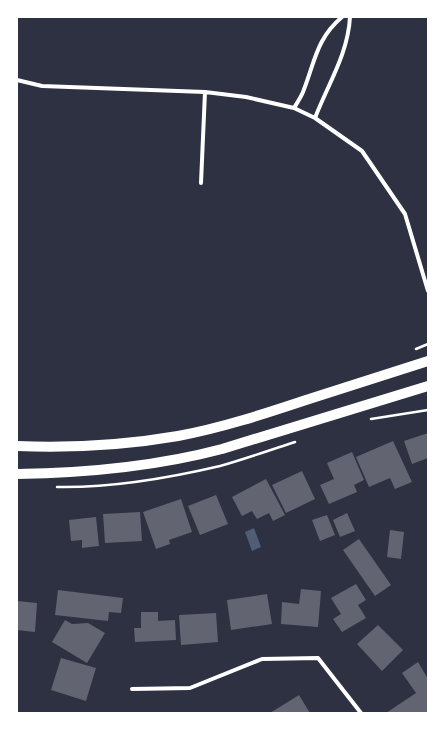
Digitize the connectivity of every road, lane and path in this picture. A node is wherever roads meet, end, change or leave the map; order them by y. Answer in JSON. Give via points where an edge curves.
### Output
{"nodes":[{"id":1,"x":342,"y":17,"type":"edge"},
{"id":2,"x":350,"y":17,"type":"edge"},
{"id":3,"x":17,"y":80,"type":"edge"},
{"id":4,"x":205,"y":92,"type":"junction"},
{"id":5,"x":294,"y":108,"type":"junction"},
{"id":6,"x":315,"y":118,"type":"junction"},
{"id":7,"x":201,"y":183,"type":"dead end"},
{"id":8,"x":428,"y":291,"type":"edge"},
{"id":9,"x":428,"y":344,"type":"edge"},
{"id":10,"x":416,"y":349,"type":"dead end"},
{"id":11,"x":428,"y":361,"type":"edge"},
{"id":12,"x":428,"y":386,"type":"edge"},
{"id":13,"x":17,"y":446,"type":"edge"},
{"id":14,"x":17,"y":474,"type":"edge"},
{"id":15,"x":132,"y":689,"type":"dead end"},
{"id":16,"x":361,"y":713,"type":"edge"}],
"edges":[{"from":1,"to":5,"type":"street","via":[[321,42],[303,93]]},
{"from":2,"to":6,"type":"street","via":[[345,49]]},
{"from":3,"to":4,"type":"street","via":[[42,86]]},
{"from":4,"to":5,"type":"street","via":[[246,97]]},
{"from":4,"to":7,"type":"street"},
{"from":5,"to":6,"type":"street"},
{"from":6,"to":8,"type":"street","via":[[362,151],[405,214]]},
{"from":9,"to":10,"type":"path"},
{"from":11,"to":13,"type":"main road","via":[[261,415],[192,433],[152,440],[68,447]]},
{"from":12,"to":14,"type":"main road","via":[[191,458],[104,470]]},
{"from":15,"to":16,"type":"street","via":[[190,688],[262,659],[318,658]]}]}
